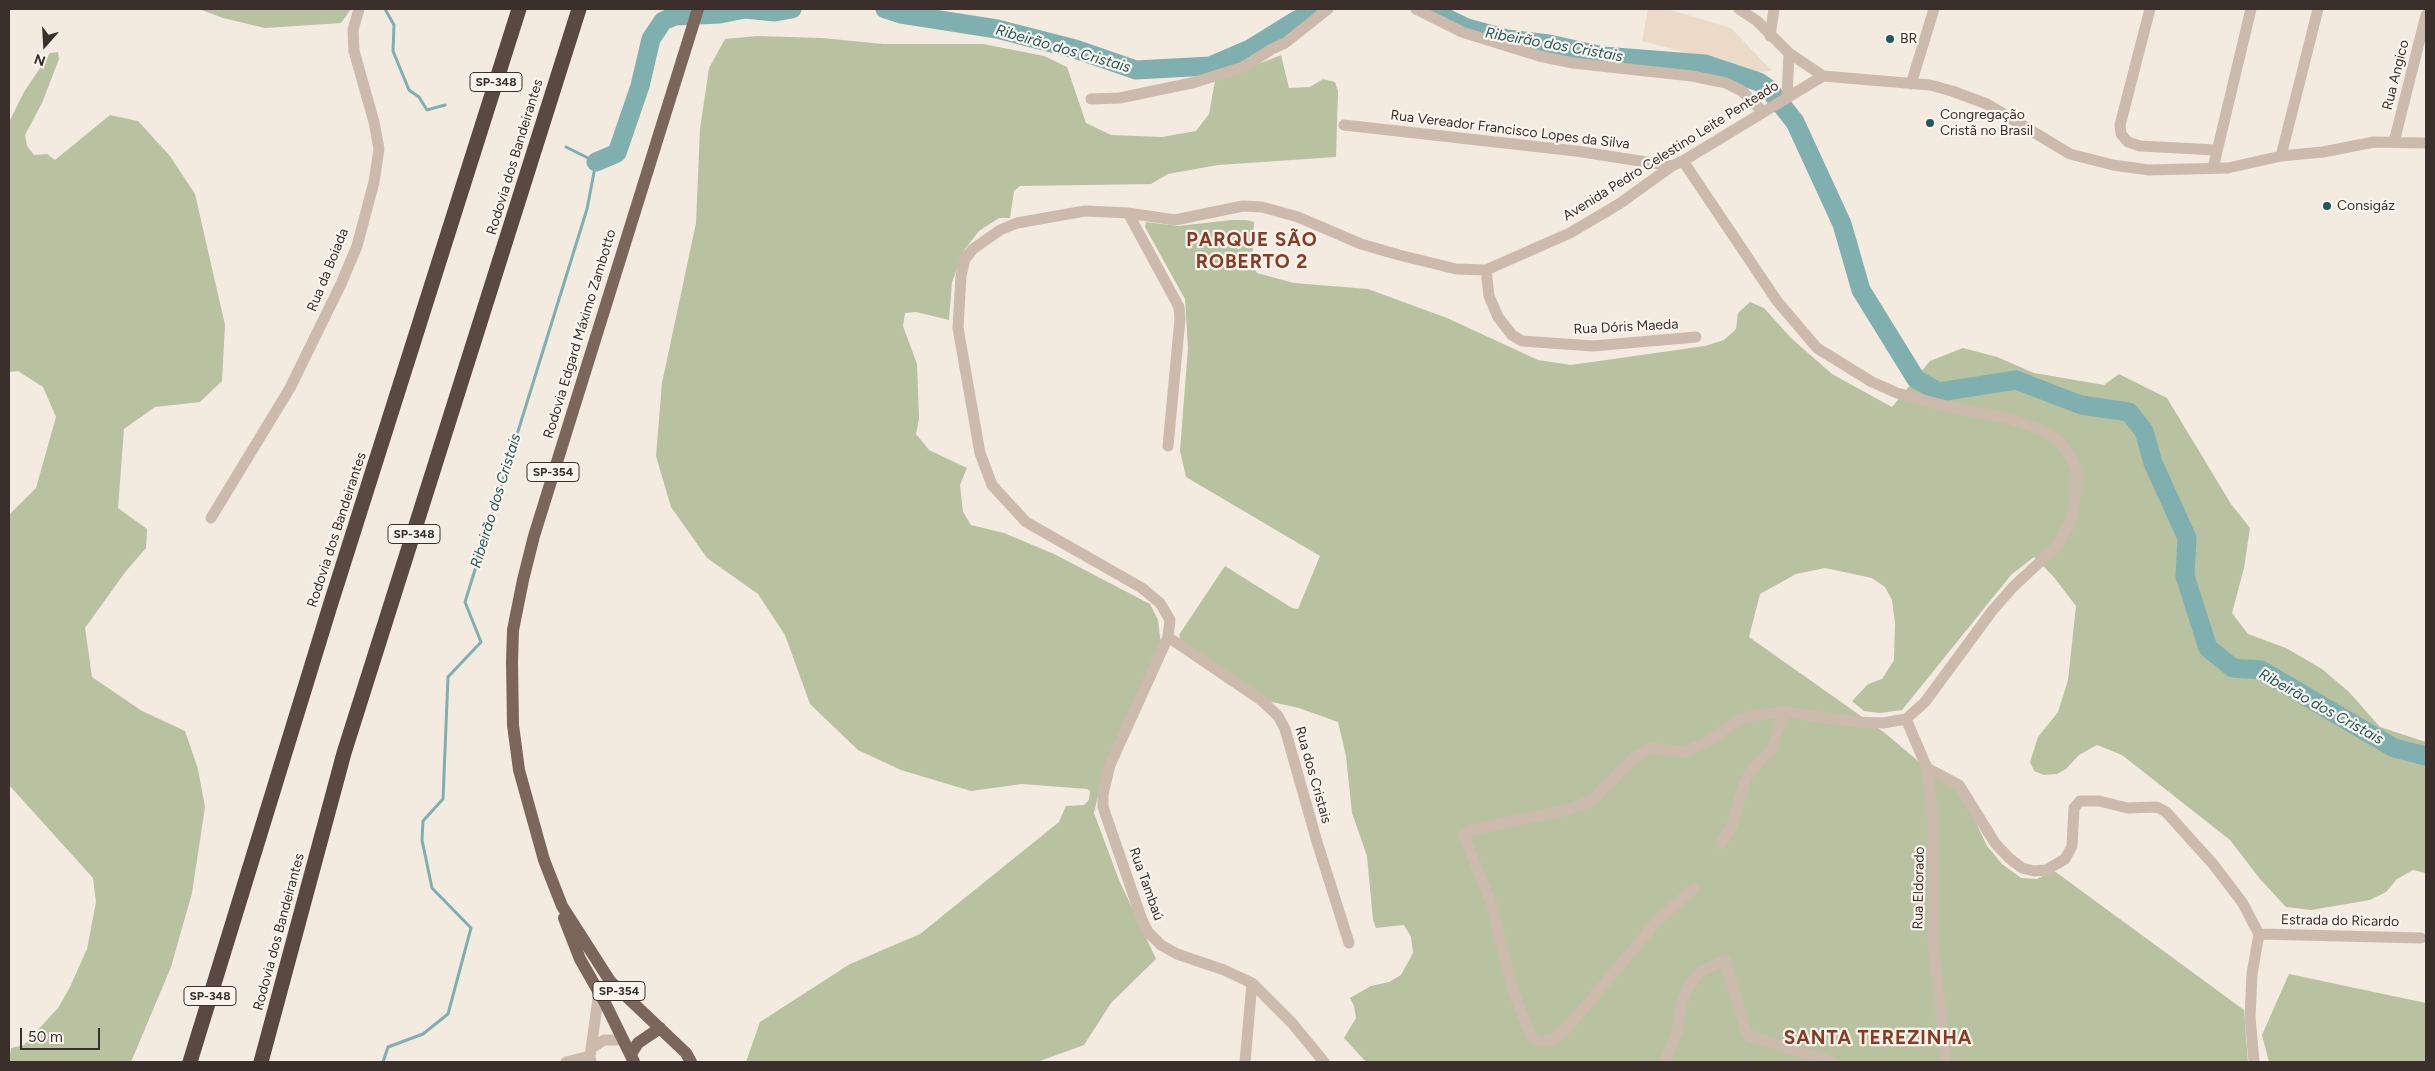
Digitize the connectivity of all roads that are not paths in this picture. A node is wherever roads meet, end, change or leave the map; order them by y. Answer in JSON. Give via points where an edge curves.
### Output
{"nodes":[{"id":1,"x":360,"y":9,"type":"edge"},
{"id":2,"x":519,"y":9,"type":"edge"},
{"id":3,"x":579,"y":9,"type":"edge"},
{"id":4,"x":698,"y":9,"type":"edge"},
{"id":5,"x":1328,"y":9,"type":"edge"},
{"id":6,"x":1416,"y":9,"type":"edge"},
{"id":7,"x":1739,"y":9,"type":"edge"},
{"id":8,"x":1774,"y":9,"type":"edge"},
{"id":9,"x":1934,"y":9,"type":"edge"},
{"id":10,"x":2150,"y":9,"type":"edge"},
{"id":11,"x":2251,"y":9,"type":"edge"},
{"id":12,"x":2318,"y":9,"type":"edge"},
{"id":13,"x":2426,"y":15,"type":"edge"},
{"id":14,"x":1770,"y":36,"type":"junction"},
{"id":15,"x":1789,"y":53,"type":"junction"},
{"id":16,"x":1823,"y":76,"type":"junction"},
{"id":17,"x":1910,"y":84,"type":"junction"},
{"id":18,"x":1786,"y":98,"type":"junction"},
{"id":19,"x":1090,"y":99,"type":"dead end"},
{"id":20,"x":1766,"y":110,"type":"junction"},
{"id":21,"x":1344,"y":125,"type":"dead end"},
{"id":22,"x":2394,"y":142,"type":"junction"},
{"id":23,"x":2426,"y":143,"type":"edge"},
{"id":24,"x":2216,"y":150,"type":"junction"},
{"id":25,"x":2281,"y":156,"type":"junction"},
{"id":26,"x":1678,"y":163,"type":"junction"},
{"id":27,"x":2213,"y":168,"type":"junction"},
{"id":28,"x":1128,"y":212,"type":"junction"},
{"id":29,"x":1486,"y":270,"type":"junction"},
{"id":30,"x":1696,"y":337,"type":"dead end"},
{"id":31,"x":1168,"y":446,"type":"dead end"},
{"id":32,"x":210,"y":518,"type":"dead end"},
{"id":33,"x":1168,"y":637,"type":"junction"},
{"id":34,"x":1784,"y":712,"type":"junction"},
{"id":35,"x":1906,"y":719,"type":"junction"},
{"id":36,"x":1927,"y":768,"type":"junction"},
{"id":37,"x":1721,"y":844,"type":"dead end"},
{"id":38,"x":1694,"y":888,"type":"dead end"},
{"id":39,"x":562,"y":906,"type":"junction"},
{"id":40,"x":2259,"y":934,"type":"junction"},
{"id":41,"x":2421,"y":938,"type":"dead end"},
{"id":42,"x":1349,"y":943,"type":"dead end"},
{"id":43,"x":1252,"y":983,"type":"junction"},
{"id":44,"x":599,"y":992,"type":"junction"},
{"id":45,"x":660,"y":1028,"type":"junction"},
{"id":46,"x":623,"y":1040,"type":"junction"},
{"id":47,"x":591,"y":1055,"type":"edge"},
{"id":48,"x":632,"y":1058,"type":"edge"},
{"id":49,"x":190,"y":1062,"type":"edge"},
{"id":50,"x":262,"y":1062,"type":"edge"},
{"id":51,"x":566,"y":1062,"type":"edge"},
{"id":52,"x":692,"y":1062,"type":"edge"},
{"id":53,"x":1246,"y":1062,"type":"edge"},
{"id":54,"x":1324,"y":1062,"type":"edge"},
{"id":55,"x":1665,"y":1062,"type":"edge"},
{"id":56,"x":1832,"y":1062,"type":"edge"},
{"id":57,"x":1946,"y":1062,"type":"edge"},
{"id":58,"x":2254,"y":1062,"type":"edge"}],
"edges":[{"from":1,"to":32,"type":"street","name":"Rua da Boiada","via":[[353,30],[354,51],[374,122],[378,149],[374,182],[357,246],[342,284],[290,388]]},
{"from":2,"to":49,"type":"highway","name":"Rodovia dos Bandeirantes","number":"SP-348"},
{"from":3,"to":50,"type":"highway","name":"Rodovia dos Bandeirantes","number":"SP-348","via":[[344,753]]},
{"from":4,"to":39,"type":"main road","name":"Rodovia Edgard Máximo Zambotto","number":"SP-354","via":[[543,506],[522,580],[514,630],[513,704],[519,770],[544,860]]},
{"from":5,"to":19,"type":"street","via":[[1285,43],[1243,67],[1196,82],[1120,98]]},
{"from":6,"to":20,"type":"street","via":[[1462,32],[1539,56],[1726,83]]},
{"from":7,"to":14,"type":"street","via":[[1757,21]]},
{"from":8,"to":14,"type":"street"},
{"from":9,"to":17,"type":"street"},
{"from":10,"to":24,"type":"street","via":[[2120,125],[2121,134],[2128,142],[2140,146]]},
{"from":11,"to":24,"type":"street"},
{"from":12,"to":25,"type":"street"},
{"from":13,"to":22,"type":"street","name":"Rua Angico"},
{"from":14,"to":15,"type":"street"},
{"from":15,"to":16,"type":"street"},
{"from":15,"to":18,"type":"street"},
{"from":16,"to":17,"type":"street"},
{"from":16,"to":18,"type":"street","name":"Avenida Pedro Celestino Leite Penteado"},
{"from":17,"to":27,"type":"street","via":[[1930,85],[1974,98],[2049,143],[2084,159],[2149,170]]},
{"from":18,"to":20,"type":"street","name":"Avenida Pedro Celestino Leite Penteado"},
{"from":20,"to":26,"type":"street","name":"Avenida Pedro Celestino Leite Penteado"},
{"from":21,"to":26,"type":"street","name":"Rua Vereador Francisco Lopes da Silva"},
{"from":22,"to":23,"type":"street"},
{"from":22,"to":25,"type":"street"},
{"from":24,"to":27,"type":"street"},
{"from":25,"to":27,"type":"street","via":[[2228,168]]},
{"from":26,"to":29,"type":"street","name":"Avenida Pedro Celestino Leite Penteado","via":[[1570,233]]},
{"from":26,"to":35,"type":"street","via":[[1777,301],[1817,348],[1872,382],[1897,393],[2005,417],[2042,430],[2058,440],[2070,456],[2077,474],[2072,516],[2058,546],[2013,586],[1925,702]]},
{"from":28,"to":29,"type":"street","name":"Avenida Pedro Celestino Leite Penteado","via":[[1175,220],[1243,206],[1262,207],[1291,214],[1361,244],[1399,255],[1456,269]]},
{"from":28,"to":31,"type":"street","via":[[1179,307]]},
{"from":28,"to":33,"type":"street","name":"Avenida Pedro Celestino Leite Penteado","via":[[1084,211],[1028,219],[984,239],[965,259],[958,328],[980,454],[992,485],[1026,522],[1142,588],[1160,603],[1170,620]]},
{"from":29,"to":30,"type":"street","name":"Rua Dóris Maeda","via":[[1489,296],[1498,317],[1512,335],[1522,341],[1593,346]]},
{"from":33,"to":42,"type":"street","name":"Rua dos Cristais","via":[[1262,700],[1282,723]]},
{"from":33,"to":43,"type":"street","name":"Rua Tambaú","via":[[1110,765],[1103,807],[1148,932],[1177,954]]},
{"from":34,"to":35,"type":"street","via":[[1856,722],[1883,723]]},
{"from":34,"to":37,"type":"street","via":[[1772,749],[1745,780],[1732,825]]},
{"from":34,"to":38,"type":"street","via":[[1740,719],[1705,743],[1685,752],[1652,748],[1635,757],[1591,800],[1555,814],[1471,830],[1464,836],[1491,903],[1513,991],[1531,1036],[1540,1042],[1553,1040],[1569,1026],[1657,921]]},
{"from":35,"to":36,"type":"street","name":"Rua Eldorado"},
{"from":36,"to":40,"type":"street","via":[[1959,785],[2009,858],[2022,868],[2034,871],[2046,870],[2065,859],[2072,846],[2074,808],[2080,801],[2099,801],[2128,808],[2158,807],[2214,864],[2242,902]]},
{"from":36,"to":57,"type":"street","name":"Rua Eldorado","via":[[1935,846],[1934,962]]},
{"from":39,"to":44,"type":"main road","name":"Rodovia Edgard Máximo Zambotto","number":"SP-354","via":[[572,944]]},
{"from":39,"to":45,"type":"main road","name":"Rodovia Edgard Máximo Zambotto","number":"SP-354","via":[[610,981]]},
{"from":40,"to":41,"type":"street","name":"Estrada do Ricardo"},
{"from":40,"to":58,"type":"street","via":[[2252,974]]},
{"from":43,"to":53,"type":"street"},
{"from":43,"to":54,"type":"street","name":"Rua Tambaú","via":[[1292,1023]]},
{"from":44,"to":46,"type":"main road","name":"Rodovia Edgard Máximo Zambotto","number":"SP-354"},
{"from":44,"to":47,"type":"street"},
{"from":45,"to":48,"type":"main road","via":[[638,1043]]},
{"from":45,"to":52,"type":"main road","name":"Rodovia Edgard Máximo Zambotto","number":"SP-354"},
{"from":46,"to":47,"type":"street","via":[[604,1040]]},
{"from":46,"to":48,"type":"main road","name":"Rodovia Edgard Máximo Zambotto","number":"SP-354"},
{"from":47,"to":51,"type":"street"},
{"from":55,"to":56,"type":"street","via":[[1677,1032],[1688,988],[1699,973],[1725,960],[1747,1034]]}]}
